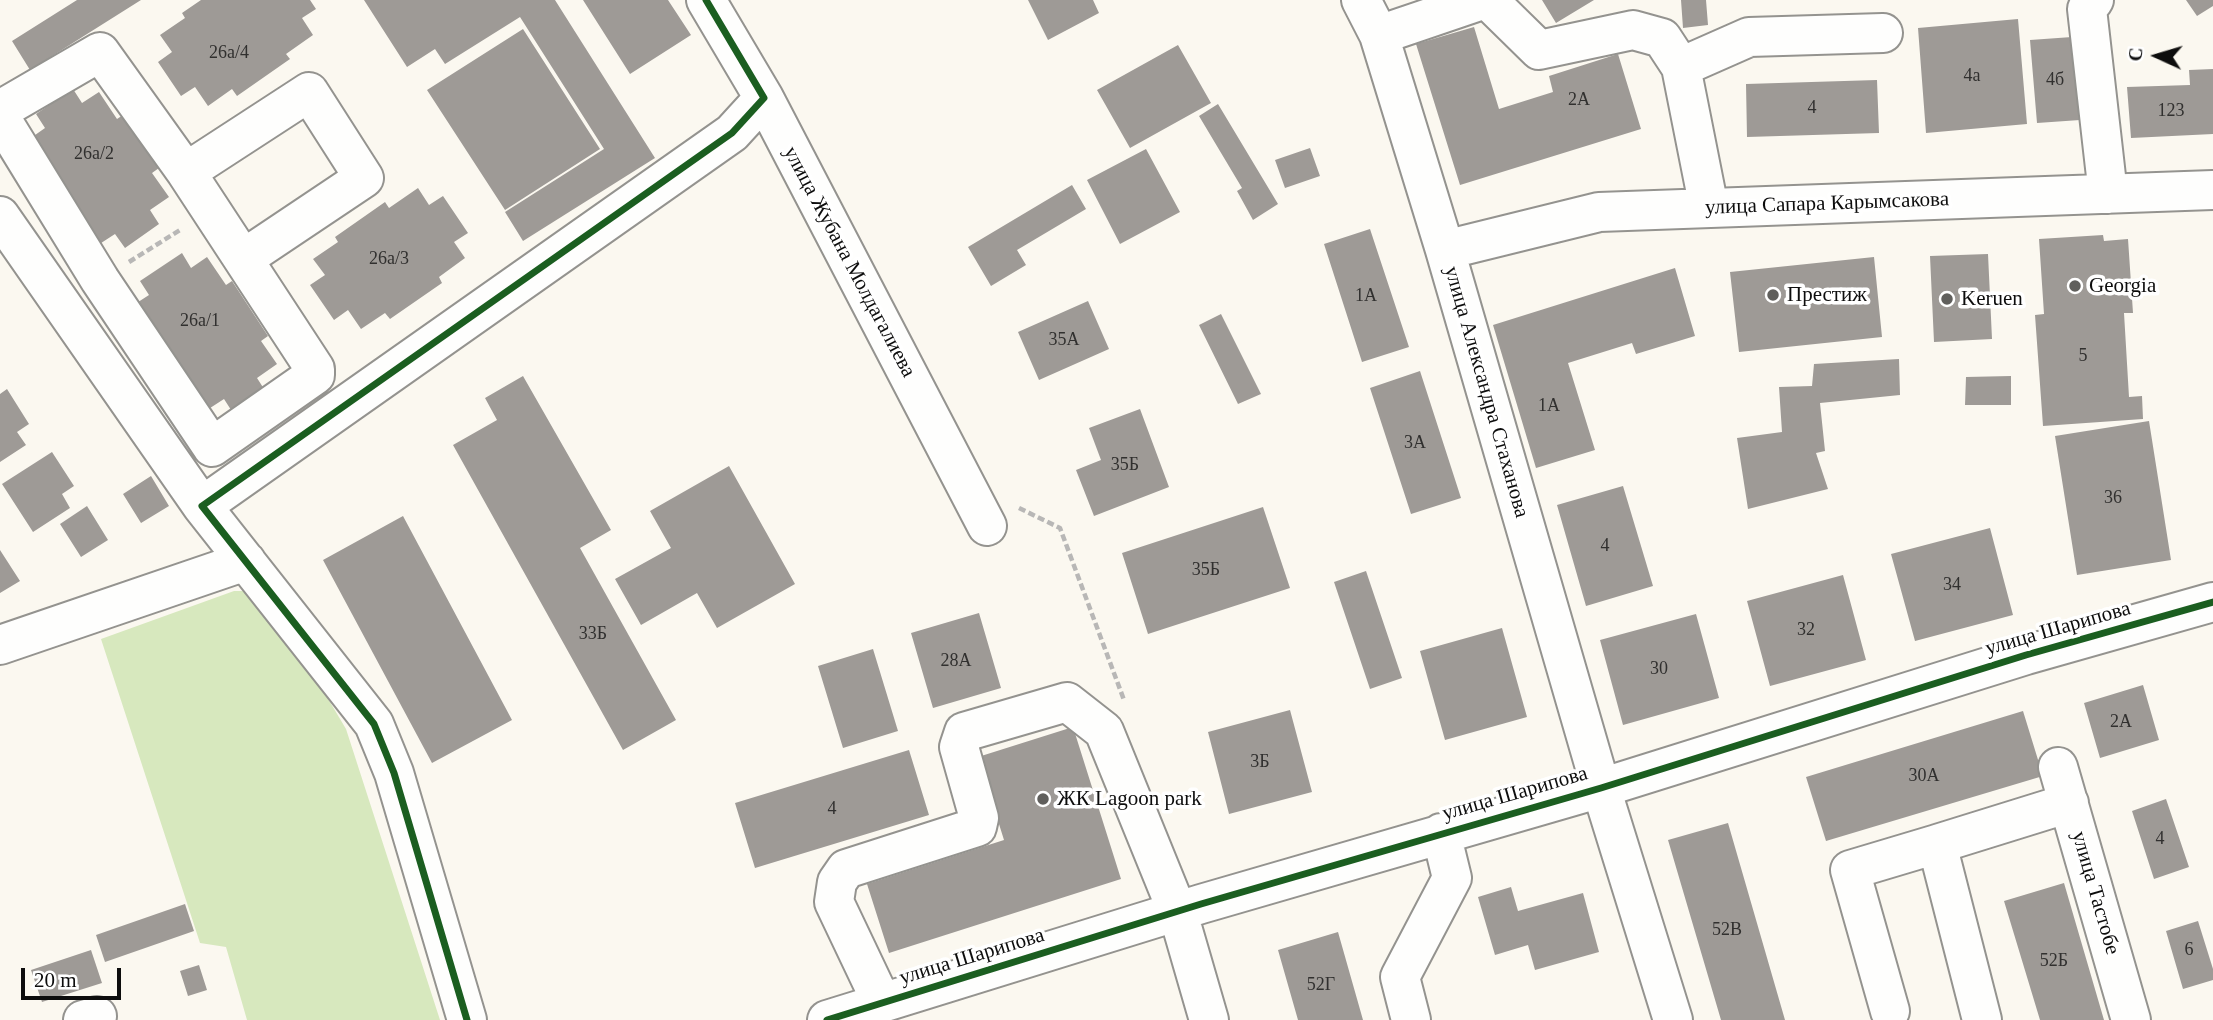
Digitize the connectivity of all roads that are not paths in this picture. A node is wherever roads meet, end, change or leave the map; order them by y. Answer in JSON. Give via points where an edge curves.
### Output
{"nodes":[{"id":1,"x":706,"y":0,"type":"edge"},
{"id":2,"x":1361,"y":0,"type":"edge"},
{"id":3,"x":1482,"y":0,"type":"edge"},
{"id":4,"x":1488,"y":0,"type":"edge"},
{"id":5,"x":2094,"y":0,"type":"edge"},
{"id":6,"x":1883,"y":33,"type":"dead end"},
{"id":7,"x":1379,"y":35,"type":"junction"},
{"id":8,"x":1681,"y":67,"type":"junction"},
{"id":9,"x":764,"y":98,"type":"junction"},
{"id":10,"x":0,"y":110,"type":"edge"},
{"id":11,"x":0,"y":117,"type":"edge"},
{"id":12,"x":186,"y":172,"type":"junction"},
{"id":13,"x":2213,"y":190,"type":"edge"},
{"id":14,"x":2108,"y":194,"type":"junction"},
{"id":15,"x":1709,"y":208,"type":"junction"},
{"id":16,"x":0,"y":216,"type":"edge"},
{"id":17,"x":1445,"y":250,"type":"junction"},
{"id":18,"x":243,"y":259,"type":"junction"},
{"id":19,"x":202,"y":506,"type":"junction"},
{"id":20,"x":999,"y":515,"type":"road end"},
{"id":21,"x":246,"y":561,"type":"junction"},
{"id":22,"x":2213,"y":602,"type":"edge"},
{"id":23,"x":0,"y":645,"type":"edge"},
{"id":24,"x":2058,"y":767,"type":"dead end"},
{"id":25,"x":1601,"y":788,"type":"junction"},
{"id":26,"x":2069,"y":803,"type":"junction"},
{"id":27,"x":1441,"y":833,"type":"junction"},
{"id":28,"x":1937,"y":844,"type":"junction"},
{"id":29,"x":1178,"y":913,"type":"junction"},
{"id":30,"x":882,"y":1003,"type":"junction"},
{"id":31,"x":1890,"y":1011,"type":"dead end"},
{"id":32,"x":467,"y":1020,"type":"edge"},
{"id":33,"x":827,"y":1020,"type":"edge"},
{"id":34,"x":1209,"y":1020,"type":"edge"},
{"id":35,"x":1411,"y":1020,"type":"edge"},
{"id":36,"x":1673,"y":1020,"type":"edge"},
{"id":37,"x":1982,"y":1020,"type":"edge"},
{"id":38,"x":2131,"y":1020,"type":"edge"}],
"edges":[{"from":1,"to":9,"type":"street","name":"улица Жубана Молдагалиева"},
{"from":2,"to":7,"type":"street","name":"улица Александра Стаханова"},
{"from":3,"to":7,"type":"street"},
{"from":4,"to":8,"type":"street","via":[[1539,50],[1633,30],[1662,38]]},
{"from":5,"to":14,"type":"street","via":[[2087,9]]},
{"from":6,"to":8,"type":"street","via":[[1749,37]]},
{"from":7,"to":17,"type":"street","name":"улица Александра Стаханова"},
{"from":8,"to":15,"type":"street"},
{"from":9,"to":19,"type":"street","via":[[733,133]]},
{"from":9,"to":20,"type":"street","name":"улица Жубана Молдагалиева"},
{"from":10,"to":12,"type":"street","via":[[100,52]]},
{"from":11,"to":18,"type":"street","via":[[100,280],[212,447],[315,375]]},
{"from":12,"to":18,"type":"street"},
{"from":12,"to":18,"type":"street","via":[[309,92],[364,178]]},
{"from":13,"to":14,"type":"street","name":"улица Сапара Карымсакова"},
{"from":14,"to":15,"type":"street","name":"улица Сапара Карымсакова"},
{"from":15,"to":17,"type":"street","name":"улица Сапара Карымсакова","via":[[1599,212]]},
{"from":16,"to":19,"type":"street"},
{"from":17,"to":25,"type":"street","name":"улица Александра Стаханова"},
{"from":19,"to":21,"type":"street"},
{"from":21,"to":23,"type":"street"},
{"from":21,"to":32,"type":"street","via":[[374,724],[394,773]]},
{"from":22,"to":25,"type":"street","name":"улица Шарипова","via":[[2026,655]]},
{"from":24,"to":26,"type":"street","name":"улица Тастобе"},
{"from":25,"to":27,"type":"street","name":"улица Шарипова"},
{"from":25,"to":36,"type":"street","name":"улица Александра Стаханова"},
{"from":26,"to":28,"type":"street"},
{"from":26,"to":38,"type":"street","name":"улица Тастобе"},
{"from":27,"to":29,"type":"street","name":"улица Шарипова"},
{"from":27,"to":35,"type":"street","via":[[1452,878],[1399,977]]},
{"from":28,"to":31,"type":"street","via":[[1850,870]]},
{"from":28,"to":37,"type":"street"},
{"from":29,"to":30,"type":"street","name":"улица Шарипова"},
{"from":29,"to":30,"type":"street","via":[[1104,731],[1087,716],[1067,702],[964,732],[959,747],[979,818],[976,827],[846,869],[837,882],[834,902]]},
{"from":29,"to":34,"type":"street"},
{"from":30,"to":33,"type":"street","name":"улица Шарипова"}]}
